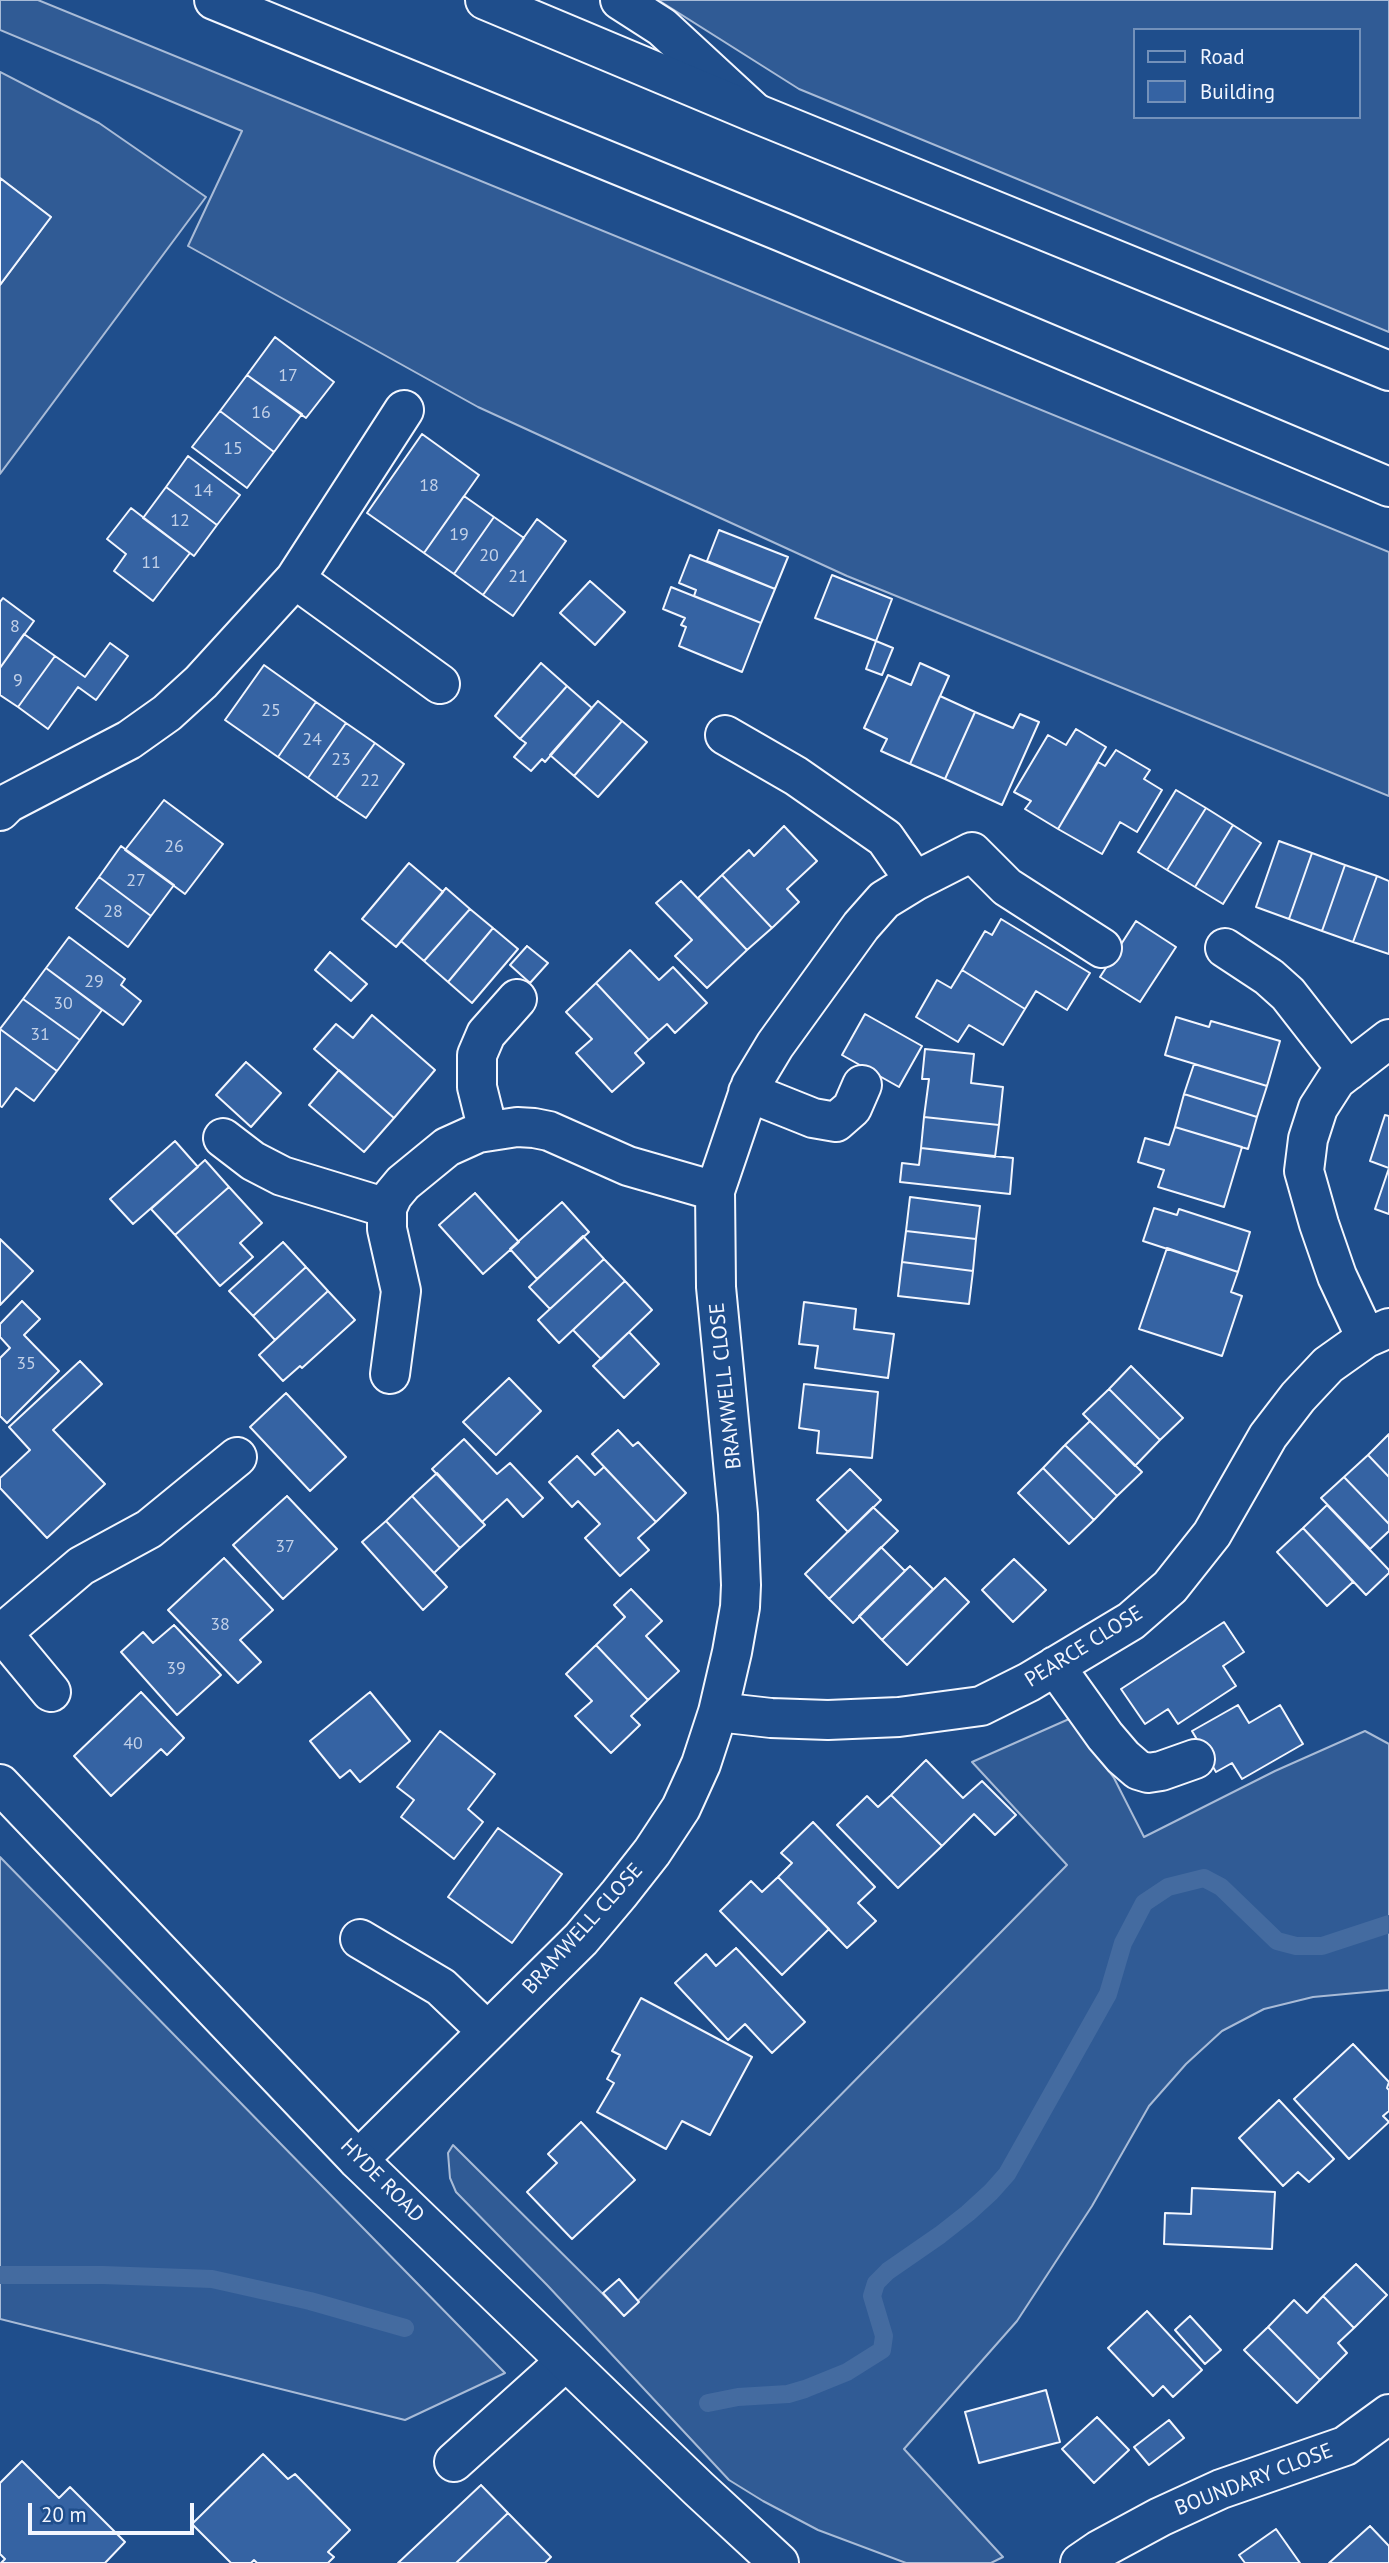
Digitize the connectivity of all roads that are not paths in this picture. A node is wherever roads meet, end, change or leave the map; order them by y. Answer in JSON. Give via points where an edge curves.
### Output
{"nodes":[{"id":1,"x":214,"y":0,"type":"edge"},
{"id":2,"x":485,"y":0,"type":"edge"},
{"id":3,"x":621,"y":0,"type":"edge"},
{"id":4,"x":755,"y":113,"type":"junction"},
{"id":5,"x":1389,"y":371,"type":"edge"},
{"id":6,"x":404,"y":410,"type":"dead end"},
{"id":7,"x":1389,"y":487,"type":"edge"},
{"id":8,"x":295,"y":579,"type":"junction"},
{"id":9,"x":440,"y":684,"type":"dead end"},
{"id":10,"x":725,"y":735,"type":"dead end"},
{"id":11,"x":0,"y":811,"type":"edge"},
{"id":12,"x":915,"y":881,"type":"junction"},
{"id":13,"x":1102,"y":948,"type":"dead end"},
{"id":14,"x":1225,"y":948,"type":"dead end"},
{"id":15,"x":517,"y":999,"type":"dead end"},
{"id":16,"x":1389,"y":1039,"type":"edge"},
{"id":17,"x":1348,"y":1071,"type":"junction"},
{"id":18,"x":862,"y":1085,"type":"dead end"},
{"id":19,"x":748,"y":1093,"type":"junction"},
{"id":20,"x":488,"y":1131,"type":"junction"},
{"id":21,"x":222,"y":1138,"type":"dead end"},
{"id":22,"x":715,"y":1191,"type":"junction"},
{"id":23,"x":387,"y":1208,"type":"junction"},
{"id":24,"x":1377,"y":1333,"type":"edge"},
{"id":25,"x":390,"y":1374,"type":"dead end"},
{"id":26,"x":237,"y":1457,"type":"dead end"},
{"id":27,"x":1,"y":1632,"type":"edge"},
{"id":28,"x":1055,"y":1666,"type":"junction"},
{"id":29,"x":51,"y":1692,"type":"dead end"},
{"id":30,"x":718,"y":1712,"type":"junction"},
{"id":31,"x":1195,"y":1759,"type":"dead end"},
{"id":32,"x":0,"y":1784,"type":"edge"},
{"id":33,"x":360,"y":1938,"type":"dead end"},
{"id":34,"x":487,"y":2031,"type":"junction"},
{"id":35,"x":358,"y":2160,"type":"junction"},
{"id":36,"x":566,"y":2361,"type":"junction"},
{"id":37,"x":1389,"y":2414,"type":"edge"},
{"id":38,"x":454,"y":2462,"type":"dead end"},
{"id":39,"x":779,"y":2563,"type":"edge"},
{"id":40,"x":1080,"y":2563,"type":"edge"}],
"edges":[{"from":1,"to":7,"type":"main road"},
{"from":2,"to":4,"type":"main road"},
{"from":3,"to":4,"type":"main road","via":[[662,27]]},
{"from":4,"to":5,"type":"main road"},
{"from":6,"to":8,"type":"main road"},
{"from":8,"to":9,"type":"main road"},
{"from":8,"to":11,"type":"main road","via":[[167,713],[129,740]]},
{"from":10,"to":12,"type":"main road","via":[[796,776],[885,838]]},
{"from":12,"to":13,"type":"main road","name":"BRAMWELL CLOSE","via":[[972,852],[1007,887]]},
{"from":12,"to":19,"type":"main road","name":"BRAMWELL CLOSE","via":[[884,900],[861,926],[775,1045]]},
{"from":14,"to":17,"type":"main road","via":[[1288,994]]},
{"from":15,"to":20,"type":"main road","via":[[486,1034],[477,1055],[477,1087]]},
{"from":16,"to":17,"type":"main road","name":"PEARCE CLOSE"},
{"from":17,"to":24,"type":"main road","name":"PEARCE CLOSE","via":[[1336,1080],[1318,1108],[1304,1171],[1337,1276]]},
{"from":18,"to":19,"type":"main road","via":[[852,1108],[836,1122]]},
{"from":19,"to":22,"type":"main road","name":"BRAMWELL CLOSE"},
{"from":20,"to":22,"type":"main road","via":[[517,1127],[549,1131],[628,1166]]},
{"from":20,"to":23,"type":"main road","via":[[447,1147],[403,1182]]},
{"from":21,"to":23,"type":"main road","via":[[282,1176]]},
{"from":22,"to":30,"type":"main road","name":"BRAMWELL CLOSE","via":[[716,1287],[741,1585],[738,1624]]},
{"from":23,"to":25,"type":"main road","via":[[401,1291]]},
{"from":24,"to":28,"type":"main road","name":"PEARCE CLOSE","via":[[1328,1365],[1298,1397],[1268,1436],[1212,1534],[1170,1587],[1131,1621]]},
{"from":26,"to":27,"type":"main road","via":[[149,1529],[81,1566]]},
{"from":27,"to":29,"type":"main road"},
{"from":28,"to":30,"type":"main road","name":"PEARCE CLOSE","via":[[981,1706],[828,1720]]},
{"from":28,"to":31,"type":"main road","via":[[1105,1736],[1138,1770],[1161,1771]]},
{"from":30,"to":34,"type":"main road","name":"BRAMWELL CLOSE","via":[[681,1808],[652,1852],[580,1938]]},
{"from":32,"to":35,"type":"main road","name":"HYDE ROAD"},
{"from":33,"to":34,"type":"main road","via":[[441,1987]]},
{"from":34,"to":35,"type":"main road","name":"BRAMWELL CLOSE"},
{"from":35,"to":36,"type":"main road","name":"HYDE ROAD"},
{"from":36,"to":38,"type":"main road"},
{"from":36,"to":39,"type":"main road","name":"HYDE ROAD"},
{"from":37,"to":40,"type":"main road","name":"BOUNDARY CLOSE","via":[[1345,2446],[1209,2495]]}]}
